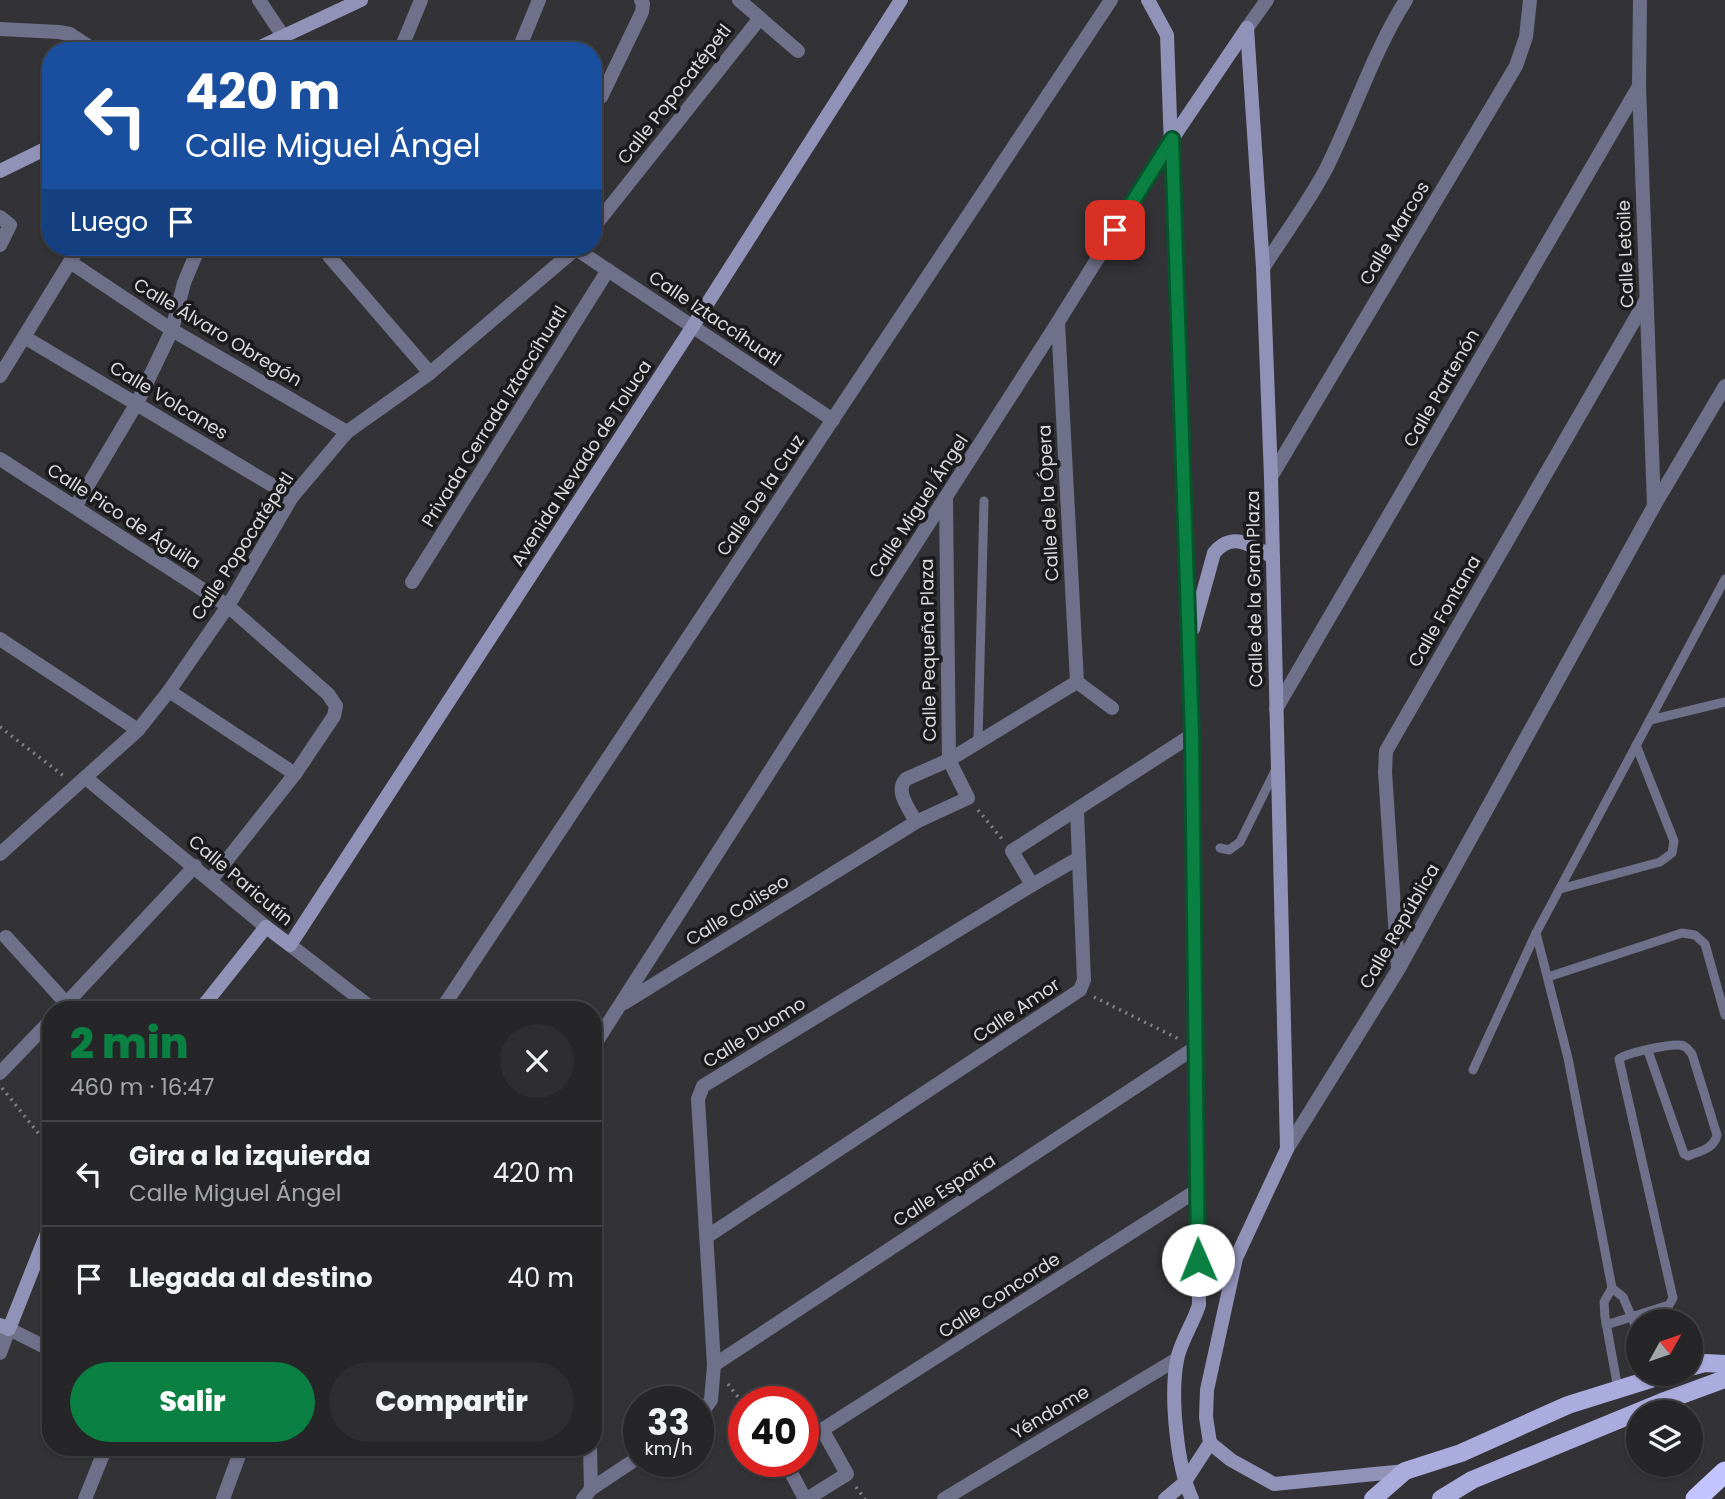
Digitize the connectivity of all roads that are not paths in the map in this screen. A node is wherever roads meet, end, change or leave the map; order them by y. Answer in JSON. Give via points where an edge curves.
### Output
{"nodes":[{"id":1,"x":259,"y":0,"type":"edge"},
{"id":2,"x":361,"y":0,"type":"edge"},
{"id":3,"x":421,"y":0,"type":"edge"},
{"id":4,"x":539,"y":0,"type":"edge"},
{"id":5,"x":641,"y":0,"type":"edge"},
{"id":6,"x":739,"y":0,"type":"edge"},
{"id":7,"x":901,"y":0,"type":"edge"},
{"id":8,"x":1111,"y":0,"type":"edge"},
{"id":9,"x":1148,"y":0,"type":"edge"},
{"id":10,"x":1406,"y":0,"type":"edge"},
{"id":11,"x":1530,"y":0,"type":"edge"},
{"id":12,"x":1640,"y":0,"type":"edge"},
{"id":13,"x":1262,"y":4,"type":"edge"},
{"id":14,"x":760,"y":18,"type":"junction"},
{"id":15,"x":1247,"y":28,"type":"junction"},
{"id":16,"x":0,"y":29,"type":"edge"},
{"id":17,"x":283,"y":36,"type":"junction"},
{"id":18,"x":82,"y":42,"type":"edge"},
{"id":19,"x":271,"y":42,"type":"edge"},
{"id":20,"x":281,"y":42,"type":"edge"},
{"id":21,"x":404,"y":42,"type":"edge"},
{"id":22,"x":522,"y":42,"type":"edge"},
{"id":23,"x":798,"y":51,"type":"dead end"},
{"id":24,"x":1639,"y":86,"type":"junction"},
{"id":25,"x":602,"y":95,"type":"edge"},
{"id":26,"x":1172,"y":139,"type":"junction"},
{"id":27,"x":42,"y":150,"type":"edge"},
{"id":28,"x":0,"y":171,"type":"edge"},
{"id":29,"x":0,"y":217,"type":"edge"},
{"id":30,"x":602,"y":217,"type":"edge"},
{"id":31,"x":0,"y":245,"type":"edge"},
{"id":32,"x":74,"y":256,"type":"edge"},
{"id":33,"x":195,"y":256,"type":"edge"},
{"id":34,"x":329,"y":256,"type":"edge"},
{"id":35,"x":568,"y":256,"type":"edge"},
{"id":36,"x":588,"y":256,"type":"edge"},
{"id":37,"x":70,"y":262,"type":"junction"},
{"id":38,"x":1263,"y":268,"type":"junction"},
{"id":39,"x":608,"y":270,"type":"junction"},
{"id":40,"x":1646,"y":300,"type":"junction"},
{"id":41,"x":1058,"y":322,"type":"junction"},
{"id":42,"x":693,"y":326,"type":"junction"},
{"id":43,"x":172,"y":330,"type":"junction"},
{"id":44,"x":26,"y":338,"type":"junction"},
{"id":45,"x":430,"y":373,"type":"junction"},
{"id":46,"x":0,"y":376,"type":"edge"},
{"id":47,"x":1725,"y":386,"type":"edge"},
{"id":48,"x":137,"y":403,"type":"junction"},
{"id":49,"x":833,"y":420,"type":"junction"},
{"id":50,"x":347,"y":432,"type":"junction"},
{"id":51,"x":0,"y":459,"type":"edge"},
{"id":52,"x":1271,"y":478,"type":"junction"},
{"id":53,"x":292,"y":497,"type":"junction"},
{"id":54,"x":946,"y":498,"type":"junction"},
{"id":55,"x":985,"y":501,"type":"dead end"},
{"id":56,"x":1654,"y":506,"type":"junction"},
{"id":57,"x":75,"y":507,"type":"junction"},
{"id":58,"x":1273,"y":557,"type":"junction"},
{"id":59,"x":1725,"y":579,"type":"edge"},
{"id":60,"x":412,"y":582,"type":"dead end"},
{"id":61,"x":228,"y":606,"type":"junction"},
{"id":62,"x":0,"y":639,"type":"edge"},
{"id":63,"x":1189,"y":643,"type":"junction"},
{"id":64,"x":1077,"y":682,"type":"junction"},
{"id":65,"x":169,"y":691,"type":"junction"},
{"id":66,"x":1725,"y":702,"type":"edge"},
{"id":67,"x":1112,"y":708,"type":"dead end"},
{"id":68,"x":1276,"y":709,"type":"junction"},
{"id":69,"x":1650,"y":720,"type":"junction"},
{"id":70,"x":138,"y":730,"type":"junction"},
{"id":71,"x":1192,"y":735,"type":"junction"},
{"id":72,"x":978,"y":742,"type":"junction"},
{"id":73,"x":1636,"y":745,"type":"junction"},
{"id":74,"x":949,"y":760,"type":"junction"},
{"id":75,"x":1277,"y":767,"type":"junction"},
{"id":76,"x":295,"y":774,"type":"junction"},
{"id":77,"x":81,"y":782,"type":"junction"},
{"id":78,"x":1077,"y":811,"type":"junction"},
{"id":79,"x":916,"y":822,"type":"junction"},
{"id":80,"x":1220,"y":848,"type":"dead end"},
{"id":81,"x":0,"y":854,"type":"edge"},
{"id":82,"x":1077,"y":859,"type":"junction"},
{"id":83,"x":195,"y":866,"type":"junction"},
{"id":84,"x":211,"y":880,"type":"junction"},
{"id":85,"x":1032,"y":885,"type":"junction"},
{"id":86,"x":1560,"y":889,"type":"junction"},
{"id":87,"x":266,"y":926,"type":"junction"},
{"id":88,"x":1536,"y":933,"type":"junction"},
{"id":89,"x":6,"y":937,"type":"dead end"},
{"id":90,"x":290,"y":945,"type":"junction"},
{"id":91,"x":1398,"y":970,"type":"junction"},
{"id":92,"x":1548,"y":977,"type":"junction"},
{"id":93,"x":59,"y":1001,"type":"edge"},
{"id":94,"x":70,"y":1001,"type":"edge"},
{"id":95,"x":207,"y":1001,"type":"edge"},
{"id":96,"x":362,"y":1001,"type":"edge"},
{"id":97,"x":447,"y":1001,"type":"edge"},
{"id":98,"x":621,"y":1005,"type":"junction"},
{"id":99,"x":1725,"y":1015,"type":"edge"},
{"id":100,"x":42,"y":1029,"type":"edge"},
{"id":101,"x":602,"y":1034,"type":"edge"},
{"id":102,"x":1196,"y":1047,"type":"junction"},
{"id":103,"x":1648,"y":1051,"type":"junction"},
{"id":104,"x":1473,"y":1070,"type":"dead end"},
{"id":105,"x":0,"y":1073,"type":"edge"},
{"id":106,"x":1287,"y":1149,"type":"junction"},
{"id":107,"x":1196,"y":1191,"type":"junction"},
{"id":108,"x":708,"y":1236,"type":"junction"},
{"id":109,"x":42,"y":1243,"type":"edge"},
{"id":110,"x":1612,"y":1288,"type":"junction"},
{"id":111,"x":1628,"y":1309,"type":"edge"},
{"id":112,"x":1653,"y":1309,"type":"edge"},
{"id":113,"x":1626,"y":1319,"type":"edge"},
{"id":114,"x":1606,"y":1325,"type":"junction"},
{"id":115,"x":4,"y":1327,"type":"edge"},
{"id":116,"x":42,"y":1346,"type":"edge"},
{"id":117,"x":0,"y":1353,"type":"edge"},
{"id":118,"x":1177,"y":1359,"type":"junction"},
{"id":119,"x":1703,"y":1364,"type":"edge"},
{"id":120,"x":1725,"y":1364,"type":"edge"},
{"id":121,"x":714,"y":1365,"type":"junction"},
{"id":122,"x":1725,"y":1379,"type":"edge"},
{"id":123,"x":712,"y":1386,"type":"edge"},
{"id":124,"x":1627,"y":1386,"type":"edge"},
{"id":125,"x":1618,"y":1389,"type":"junction"},
{"id":126,"x":823,"y":1431,"type":"junction"},
{"id":127,"x":819,"y":1433,"type":"edge"},
{"id":128,"x":1210,"y":1443,"type":"junction"},
{"id":129,"x":102,"y":1456,"type":"edge"},
{"id":130,"x":239,"y":1456,"type":"edge"},
{"id":131,"x":589,"y":1456,"type":"edge"},
{"id":132,"x":623,"y":1468,"type":"edge"},
{"id":133,"x":1405,"y":1471,"type":"junction"},
{"id":134,"x":1725,"y":1472,"type":"edge"},
{"id":135,"x":794,"y":1477,"type":"edge"},
{"id":136,"x":1184,"y":1483,"type":"junction"},
{"id":137,"x":1274,"y":1484,"type":"junction"},
{"id":138,"x":587,"y":1494,"type":"edge"},
{"id":139,"x":85,"y":1499,"type":"edge"},
{"id":140,"x":223,"y":1499,"type":"edge"},
{"id":141,"x":806,"y":1499,"type":"edge"},
{"id":142,"x":944,"y":1499,"type":"edge"},
{"id":143,"x":1165,"y":1499,"type":"edge"},
{"id":144,"x":1192,"y":1499,"type":"edge"},
{"id":145,"x":1270,"y":1499,"type":"edge"},
{"id":146,"x":1373,"y":1499,"type":"edge"},
{"id":147,"x":1441,"y":1499,"type":"edge"},
{"id":148,"x":1696,"y":1499,"type":"edge"}],
"edges":[{"from":1,"to":17,"type":"street"},
{"from":2,"to":17,"type":"street"},
{"from":3,"to":21,"type":"street"},
{"from":4,"to":22,"type":"street"},
{"from":5,"to":25,"type":"street","via":[[642,12]]},
{"from":6,"to":14,"type":"street"},
{"from":7,"to":42,"type":"street","name":"Avenida Nevado de Toluca"},
{"from":8,"to":49,"type":"street","name":"Calle De la Cruz"},
{"from":9,"to":26,"type":"street","via":[[1167,35]]},
{"from":10,"to":38,"type":"street","via":[[1387,29],[1325,171]]},
{"from":11,"to":52,"type":"street","name":"Calle Marcos","via":[[1526,37],[1516,66]]},
{"from":12,"to":24,"type":"street","name":"Calle Letoile"},
{"from":13,"to":15,"type":"street"},
{"from":14,"to":23,"type":"street"},
{"from":14,"to":30,"type":"street","name":"Calle Popocatépetl"},
{"from":15,"to":26,"type":"street","name":"Calle Miguel Ángel"},
{"from":15,"to":38,"type":"street","name":"Calle de la Gran Plaza"},
{"from":16,"to":18,"type":"street","via":[[59,32]]},
{"from":17,"to":19,"type":"street"},
{"from":17,"to":20,"type":"street"},
{"from":24,"to":40,"type":"street","name":"Calle Letoile"},
{"from":24,"to":68,"type":"street","name":"Calle Partenón"},
{"from":26,"to":41,"type":"street","name":"Calle Miguel Ángel"},
{"from":26,"to":63,"type":"street"},
{"from":27,"to":28,"type":"street"},
{"from":29,"to":31,"type":"street","via":[[10,225]]},
{"from":32,"to":37,"type":"street"},
{"from":33,"to":43,"type":"street"},
{"from":34,"to":45,"type":"street"},
{"from":35,"to":45,"type":"street","name":"Calle Popocatépetl"},
{"from":36,"to":39,"type":"street","name":"Calle Iztaccíhuatl"},
{"from":37,"to":43,"type":"street","name":"Calle Álvaro Obregón"},
{"from":37,"to":44,"type":"street"},
{"from":38,"to":52,"type":"street","name":"Calle de la Gran Plaza"},
{"from":39,"to":42,"type":"street","name":"Calle Iztaccíhuatl"},
{"from":39,"to":60,"type":"street","name":"Privada Cerrada Iztaccíhuatl"},
{"from":40,"to":56,"type":"street","name":"Calle Letoile"},
{"from":40,"to":91,"type":"street","name":"Calle Fontana","via":[[1386,751]]},
{"from":41,"to":54,"type":"street","name":"Calle Miguel Ángel"},
{"from":41,"to":64,"type":"street","name":"Calle de la Ópera"},
{"from":42,"to":49,"type":"street","name":"Calle Iztaccíhuatl"},
{"from":42,"to":90,"type":"street","name":"Avenida Nevado de Toluca"},
{"from":43,"to":48,"type":"street"},
{"from":43,"to":50,"type":"street","name":"Calle Álvaro Obregón"},
{"from":44,"to":46,"type":"street"},
{"from":44,"to":48,"type":"street","name":"Calle Volcanes"},
{"from":45,"to":50,"type":"street","name":"Calle Popocatépetl"},
{"from":47,"to":56,"type":"street","name":"Calle República"},
{"from":48,"to":53,"type":"street","name":"Calle Volcanes"},
{"from":48,"to":57,"type":"street"},
{"from":49,"to":97,"type":"street","name":"Calle De la Cruz"},
{"from":50,"to":53,"type":"street","name":"Calle Popocatépetl"},
{"from":51,"to":57,"type":"street","name":"Calle Pico de Águila"},
{"from":52,"to":58,"type":"street","name":"Calle de la Gran Plaza"},
{"from":53,"to":61,"type":"street","name":"Calle Popocatépetl"},
{"from":54,"to":74,"type":"street","name":"Calle Pequeña Plaza"},
{"from":54,"to":98,"type":"street","name":"Calle Miguel Ángel"},
{"from":55,"to":72,"type":"lane"},
{"from":56,"to":91,"type":"street","name":"Calle República"},
{"from":57,"to":61,"type":"street","name":"Calle Pico de Águila"},
{"from":58,"to":63,"type":"street","via":[[1240,540],[1219,547]]},
{"from":58,"to":68,"type":"street","name":"Calle de la Gran Plaza"},
{"from":59,"to":69,"type":"lane"},
{"from":61,"to":65,"type":"street","name":"Calle Popocatépetl"},
{"from":61,"to":76,"type":"street","name":"Calle Pico de Águila","via":[[336,706]]},
{"from":62,"to":70,"type":"street"},
{"from":63,"to":71,"type":"street"},
{"from":64,"to":67,"type":"street"},
{"from":64,"to":72,"type":"street"},
{"from":65,"to":70,"type":"street","name":"Calle Popocatépetl"},
{"from":65,"to":76,"type":"street"},
{"from":66,"to":69,"type":"lane"},
{"from":68,"to":75,"type":"street","name":"Calle de la Gran Plaza"},
{"from":69,"to":73,"type":"lane"},
{"from":70,"to":77,"type":"street","name":"Calle Popocatépetl"},
{"from":71,"to":78,"type":"street"},
{"from":71,"to":102,"type":"street"},
{"from":72,"to":74,"type":"street"},
{"from":73,"to":86,"type":"lane"},
{"from":73,"to":86,"type":"lane","via":[[1674,841],[1672,853],[1660,862]]},
{"from":74,"to":79,"type":"street","via":[[901,784]]},
{"from":74,"to":79,"type":"street","name":"Calle Coliseo","via":[[968,798]]},
{"from":75,"to":80,"type":"lane","via":[[1240,842],[1229,850]]},
{"from":75,"to":106,"type":"street","name":"Calle de la Gran Plaza"},
{"from":76,"to":84,"type":"street"},
{"from":77,"to":81,"type":"street","name":"Calle Popocatépetl"},
{"from":77,"to":83,"type":"street","name":"Calle Paricutín"},
{"from":78,"to":82,"type":"street","name":"Calle Amor"},
{"from":78,"to":85,"type":"street","via":[[1012,851]]},
{"from":79,"to":98,"type":"street","name":"Calle Coliseo"},
{"from":82,"to":85,"type":"street","name":"Calle Duomo"},
{"from":82,"to":108,"type":"street","name":"Calle Amor","via":[[1084,980],[1080,990]]},
{"from":83,"to":84,"type":"street","name":"Calle Paricutín"},
{"from":83,"to":94,"type":"street"},
{"from":84,"to":87,"type":"street","name":"Calle Paricutín"},
{"from":85,"to":108,"type":"street","name":"Calle Duomo","via":[[703,1086],[698,1099]]},
{"from":86,"to":88,"type":"lane"},
{"from":87,"to":90,"type":"street","name":"Calle Paricutín"},
{"from":87,"to":95,"type":"street"},
{"from":88,"to":92,"type":"lane"},
{"from":88,"to":104,"type":"lane"},
{"from":89,"to":93,"type":"street"},
{"from":90,"to":96,"type":"street","name":"Calle Paricutín"},
{"from":91,"to":106,"type":"street","name":"Calle República"},
{"from":92,"to":99,"type":"lane","via":[[1682,933],[1695,934],[1705,944]]},
{"from":92,"to":110,"type":"lane"},
{"from":98,"to":101,"type":"street","name":"Calle Coliseo"},
{"from":100,"to":105,"type":"street"},
{"from":102,"to":107,"type":"street"},
{"from":102,"to":121,"type":"street","name":"Calle España"},
{"from":103,"to":103,"type":"lane","via":[[1684,1154],[1710,1147],[1717,1135],[1692,1054],[1680,1044]]},
{"from":103,"to":112,"type":"lane","via":[[1622,1056],[1619,1065],[1672,1302]]},
{"from":106,"to":128,"type":"street","name":"Calle República","via":[[1236,1258],[1207,1390]]},
{"from":107,"to":118,"type":"street","via":[[1199,1305]]},
{"from":107,"to":126,"type":"street","name":"Calle Concorde"},
{"from":108,"to":121,"type":"street","name":"Calle Duomo"},
{"from":109,"to":115,"type":"street"},
{"from":110,"to":111,"type":"lane"},
{"from":110,"to":114,"type":"lane","via":[[1604,1301]]},
{"from":113,"to":114,"type":"lane"},
{"from":114,"to":125,"type":"lane"},
{"from":115,"to":116,"type":"street"},
{"from":115,"to":117,"type":"street"},
{"from":118,"to":136,"type":"street","via":[[1174,1396]]},
{"from":118,"to":142,"type":"street","name":"Yéndome"},
{"from":119,"to":120,"type":"main road"},
{"from":121,"to":123,"type":"street","name":"Calle Duomo"},
{"from":122,"to":147,"type":"main road","via":[[1472,1480]]},
{"from":124,"to":125,"type":"main road"},
{"from":125,"to":133,"type":"main road"},
{"from":126,"to":127,"type":"street"},
{"from":126,"to":141,"type":"street","via":[[847,1474]]},
{"from":128,"to":136,"type":"street"},
{"from":128,"to":137,"type":"street"},
{"from":129,"to":139,"type":"street"},
{"from":130,"to":140,"type":"street"},
{"from":131,"to":138,"type":"street"},
{"from":132,"to":138,"type":"street"},
{"from":133,"to":137,"type":"street"},
{"from":133,"to":146,"type":"main road"},
{"from":134,"to":148,"type":"highway"},
{"from":135,"to":141,"type":"street"},
{"from":136,"to":143,"type":"street"},
{"from":136,"to":144,"type":"street"},
{"from":137,"to":145,"type":"street"}]}
